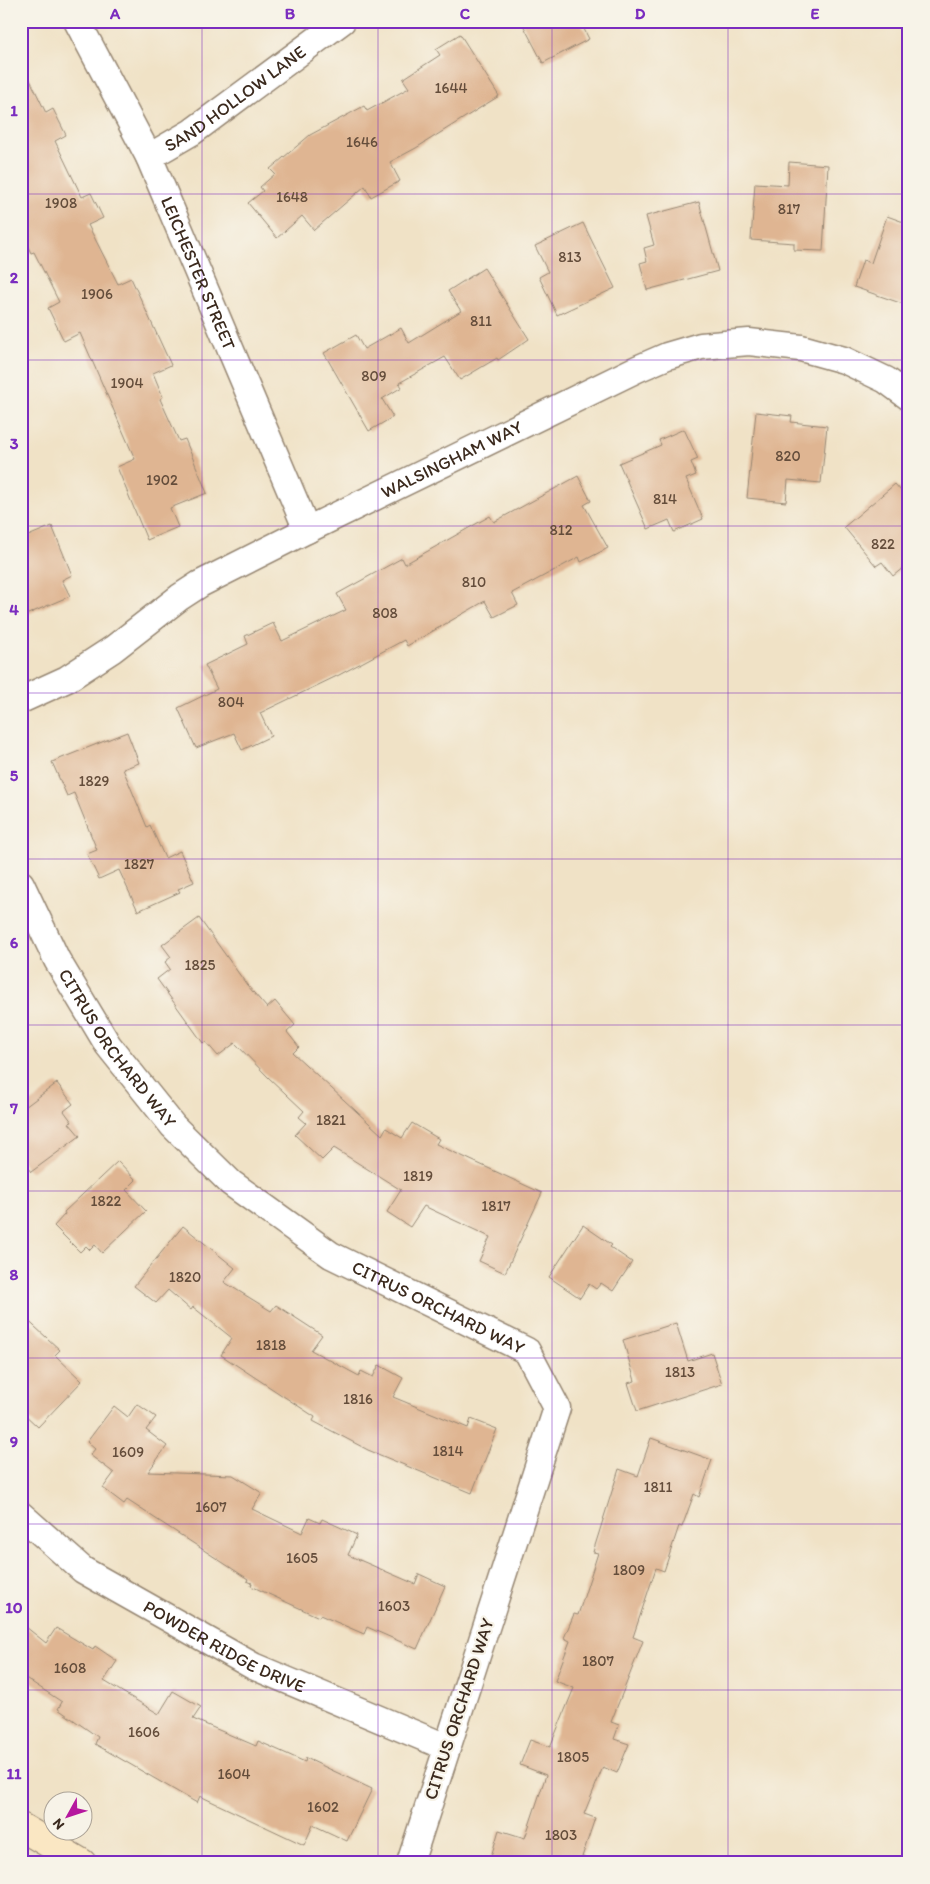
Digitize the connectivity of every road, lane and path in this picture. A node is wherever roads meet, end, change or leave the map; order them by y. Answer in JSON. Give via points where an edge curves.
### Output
{"nodes":[{"id":1,"x":78,"y":21,"type":"edge"},
{"id":2,"x":342,"y":21,"type":"edge"},
{"id":3,"x":149,"y":157,"type":"junction"},
{"id":4,"x":909,"y":397,"type":"edge"},
{"id":5,"x":307,"y":530,"type":"junction"},
{"id":6,"x":21,"y":700,"type":"edge"},
{"id":7,"x":21,"y":884,"type":"edge"},
{"id":8,"x":21,"y":1515,"type":"edge"},
{"id":9,"x":446,"y":1747,"type":"junction"},
{"id":10,"x":21,"y":1827,"type":"edge"},
{"id":11,"x":82,"y":1863,"type":"edge"},
{"id":12,"x":410,"y":1863,"type":"edge"}],
"edges":[{"from":1,"to":3,"type":"street","name":"LEICHESTER STREET"},
{"from":2,"to":3,"type":"street","name":"SAND HOLLOW LANE","via":[[192,132]]},
{"from":3,"to":5,"type":"street","name":"LEICHESTER STREET"},
{"from":4,"to":5,"type":"street","name":"WALSINGHAM WAY","via":[[886,380],[844,360],[801,348],[749,342],[701,346],[637,369]]},
{"from":5,"to":6,"type":"street","name":"WALSINGHAM WAY","via":[[200,584],[67,679]]},
{"from":7,"to":9,"type":"street","name":"CITRUS ORCHARD WAY","via":[[57,960],[108,1045],[173,1126],[231,1183],[331,1255],[527,1351],[557,1408]]},
{"from":8,"to":9,"type":"street","name":"POWDER RIDGE DRIVE","via":[[83,1570],[252,1666]]},
{"from":9,"to":12,"type":"street","name":"CITRUS ORCHARD WAY"},
{"from":10,"to":11,"type":"street"}]}
